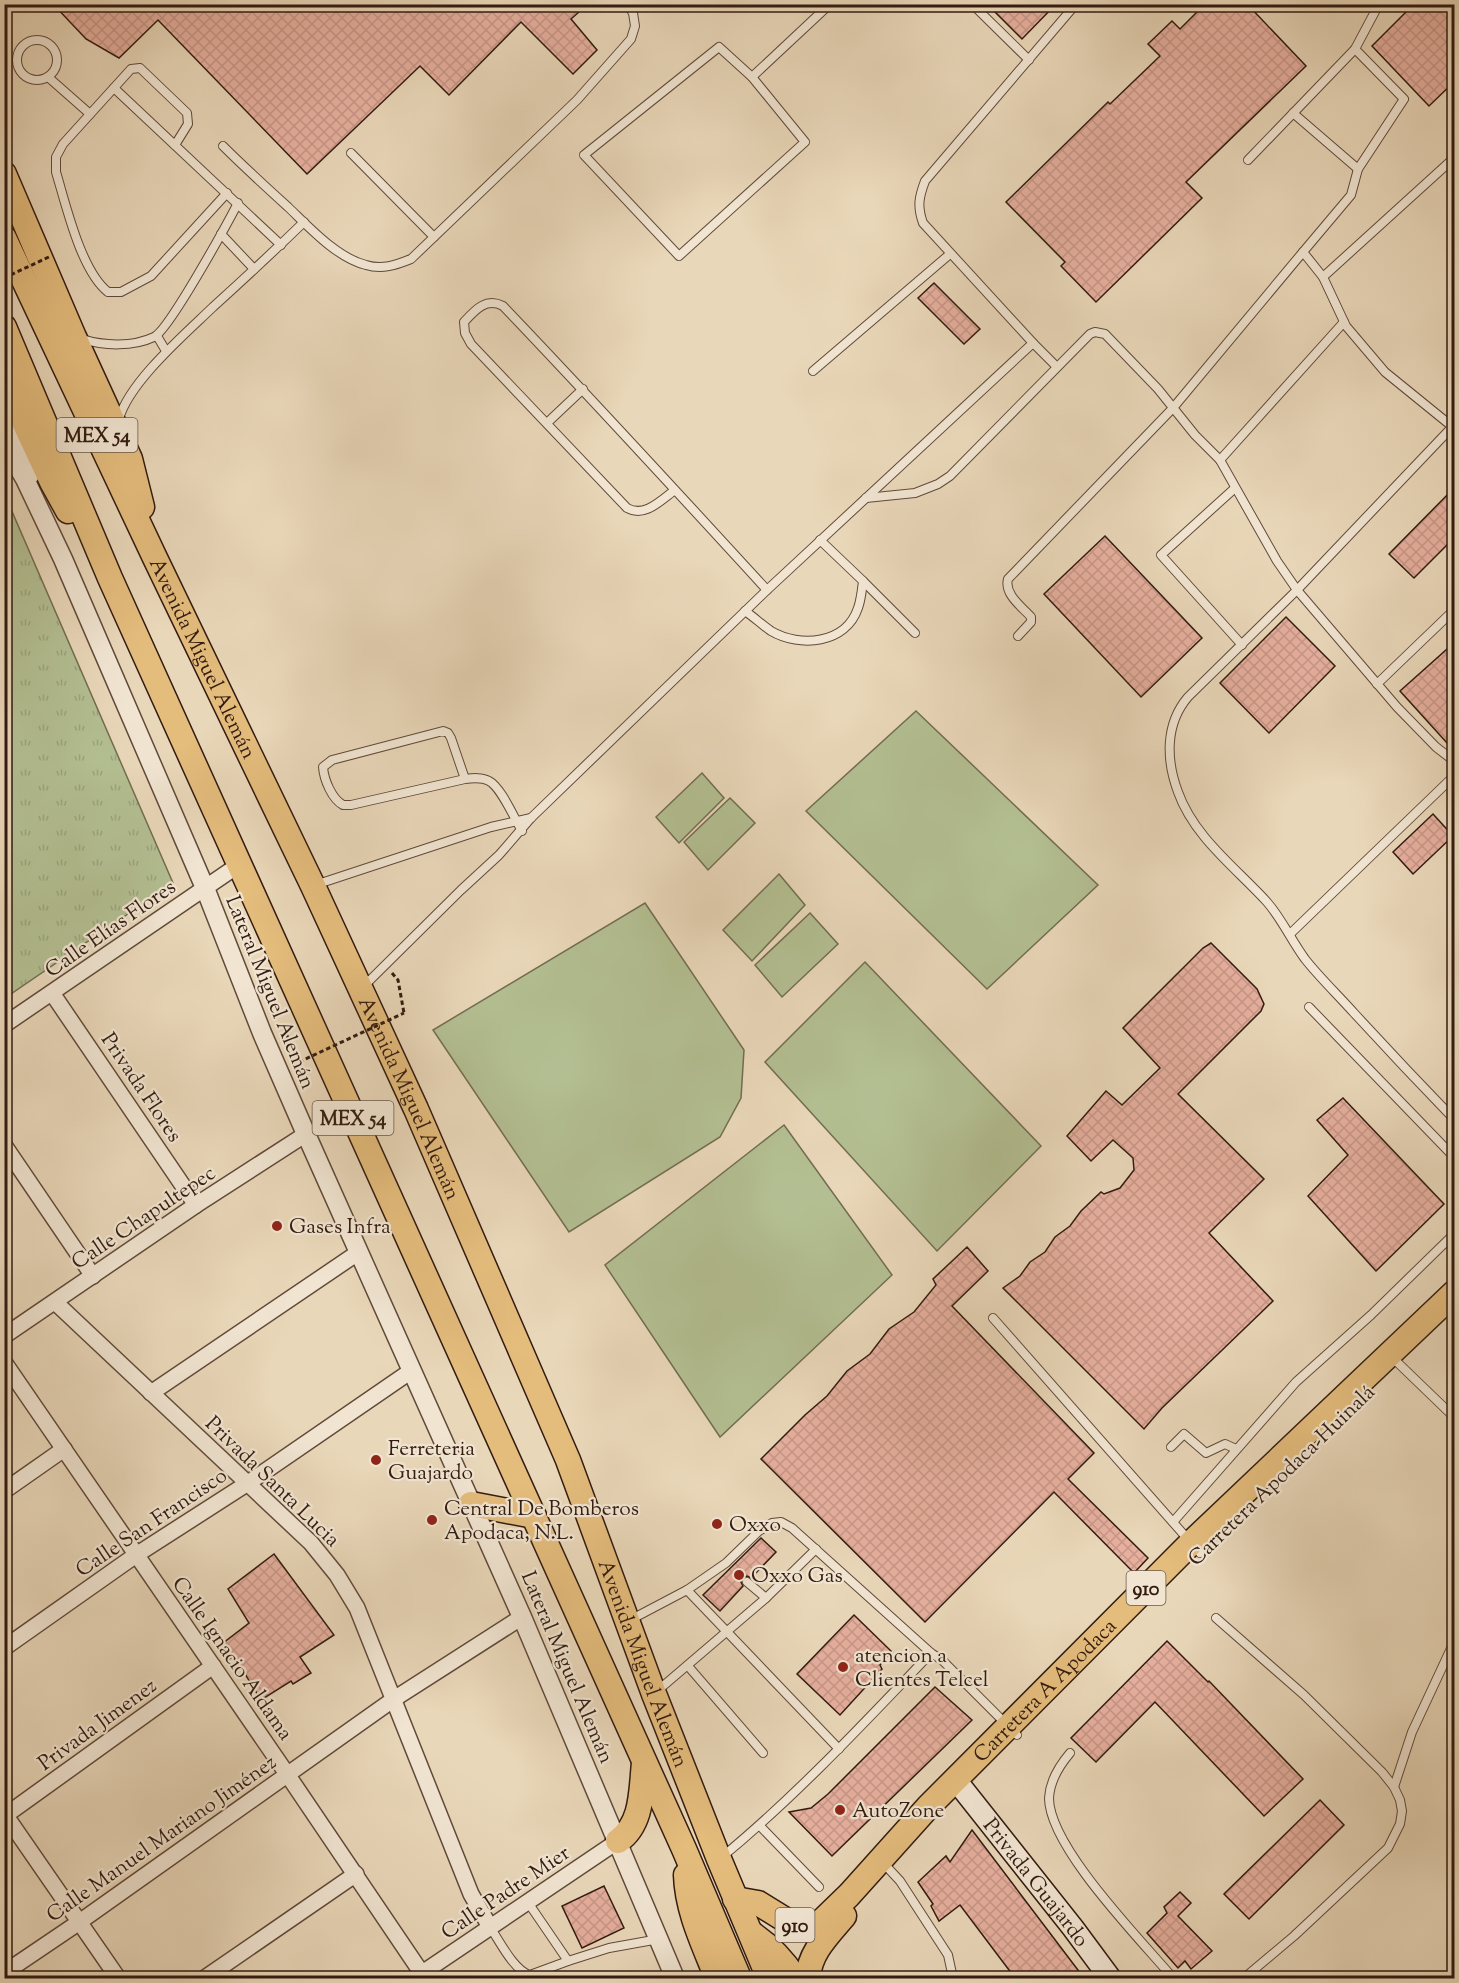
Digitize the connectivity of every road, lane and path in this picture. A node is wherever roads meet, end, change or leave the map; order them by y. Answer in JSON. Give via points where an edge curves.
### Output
{"nodes":[{"id":1,"x":627,"y":4,"type":"edge"},
{"id":2,"x":830,"y":4,"type":"edge"},
{"id":3,"x":972,"y":4,"type":"edge"},
{"id":4,"x":1076,"y":4,"type":"edge"},
{"id":5,"x":1379,"y":4,"type":"edge"},
{"id":6,"x":1355,"y":50,"type":"junction"},
{"id":7,"x":1029,"y":60,"type":"junction"},
{"id":8,"x":48,"y":77,"type":"junction"},
{"id":9,"x":752,"y":77,"type":"junction"},
{"id":10,"x":114,"y":88,"type":"junction"},
{"id":11,"x":1293,"y":113,"type":"junction"},
{"id":12,"x":90,"y":114,"type":"junction"},
{"id":13,"x":175,"y":145,"type":"junction"},
{"id":14,"x":223,"y":146,"type":"dead end"},
{"id":15,"x":351,"y":153,"type":"dead end"},
{"id":16,"x":1455,"y":158,"type":"edge"},
{"id":17,"x":1248,"y":160,"type":"dead end"},
{"id":18,"x":1358,"y":169,"type":"junction"},
{"id":19,"x":4,"y":174,"type":"edge"},
{"id":20,"x":227,"y":193,"type":"junction"},
{"id":21,"x":238,"y":203,"type":"junction"},
{"id":22,"x":304,"y":222,"type":"junction"},
{"id":23,"x":221,"y":234,"type":"junction"},
{"id":24,"x":434,"y":237,"type":"junction"},
{"id":25,"x":4,"y":238,"type":"edge"},
{"id":26,"x":281,"y":245,"type":"junction"},
{"id":27,"x":1303,"y":252,"type":"junction"},
{"id":28,"x":950,"y":254,"type":"junction"},
{"id":29,"x":51,"y":256,"type":"dead end"},
{"id":30,"x":254,"y":269,"type":"junction"},
{"id":31,"x":1323,"y":277,"type":"junction"},
{"id":32,"x":4,"y":278,"type":"edge"},
{"id":33,"x":1344,"y":322,"type":"junction"},
{"id":34,"x":4,"y":327,"type":"edge"},
{"id":35,"x":157,"y":336,"type":"junction"},
{"id":36,"x":75,"y":337,"type":"junction"},
{"id":37,"x":1033,"y":343,"type":"junction"},
{"id":38,"x":166,"y":351,"type":"junction"},
{"id":39,"x":1057,"y":367,"type":"junction"},
{"id":40,"x":813,"y":371,"type":"dead end"},
{"id":41,"x":4,"y":379,"type":"edge"},
{"id":42,"x":583,"y":389,"type":"junction"},
{"id":43,"x":1173,"y":408,"type":"junction"},
{"id":44,"x":4,"y":410,"type":"edge"},
{"id":45,"x":546,"y":423,"type":"junction"},
{"id":46,"x":1454,"y":426,"type":"edge"},
{"id":47,"x":116,"y":429,"type":"junction"},
{"id":48,"x":4,"y":456,"type":"edge"},
{"id":49,"x":1220,"y":460,"type":"junction"},
{"id":50,"x":1235,"y":488,"type":"junction"},
{"id":51,"x":675,"y":490,"type":"junction"},
{"id":52,"x":866,"y":498,"type":"junction"},
{"id":53,"x":820,"y":540,"type":"junction"},
{"id":54,"x":155,"y":558,"type":"junction"},
{"id":55,"x":63,"y":559,"type":"junction"},
{"id":56,"x":110,"y":578,"type":"junction"},
{"id":57,"x":864,"y":581,"type":"junction"},
{"id":58,"x":767,"y":590,"type":"junction"},
{"id":59,"x":1297,"y":590,"type":"junction"},
{"id":60,"x":1455,"y":610,"type":"edge"},
{"id":61,"x":745,"y":611,"type":"junction"},
{"id":62,"x":915,"y":633,"type":"dead end"},
{"id":63,"x":1018,"y":636,"type":"dead end"},
{"id":64,"x":1242,"y":645,"type":"junction"},
{"id":65,"x":1377,"y":684,"type":"junction"},
{"id":66,"x":1455,"y":761,"type":"edge"},
{"id":67,"x":1455,"y":776,"type":"edge"},
{"id":68,"x":465,"y":779,"type":"junction"},
{"id":69,"x":531,"y":818,"type":"junction"},
{"id":70,"x":516,"y":820,"type":"junction"},
{"id":71,"x":522,"y":831,"type":"junction"},
{"id":72,"x":240,"y":864,"type":"junction"},
{"id":73,"x":313,"y":886,"type":"junction"},
{"id":74,"x":205,"y":888,"type":"junction"},
{"id":75,"x":1290,"y":934,"type":"junction"},
{"id":76,"x":398,"y":980,"type":"dead end"},
{"id":77,"x":361,"y":989,"type":"junction"},
{"id":78,"x":52,"y":993,"type":"junction"},
{"id":79,"x":1309,"y":1007,"type":"dead end"},
{"id":80,"x":4,"y":1025,"type":"edge"},
{"id":81,"x":282,"y":1025,"type":"dead end"},
{"id":82,"x":1455,"y":1119,"type":"edge"},
{"id":83,"x":306,"y":1134,"type":"junction"},
{"id":84,"x":4,"y":1145,"type":"edge"},
{"id":85,"x":1455,"y":1157,"type":"edge"},
{"id":86,"x":196,"y":1205,"type":"junction"},
{"id":87,"x":1455,"y":1234,"type":"edge"},
{"id":88,"x":359,"y":1252,"type":"junction"},
{"id":89,"x":93,"y":1276,"type":"junction"},
{"id":90,"x":1455,"y":1293,"type":"edge"},
{"id":91,"x":56,"y":1303,"type":"junction"},
{"id":92,"x":1455,"y":1306,"type":"edge"},
{"id":93,"x":993,"y":1318,"type":"dead end"},
{"id":94,"x":4,"y":1336,"type":"edge"},
{"id":95,"x":4,"y":1362,"type":"edge"},
{"id":96,"x":1397,"y":1362,"type":"junction"},
{"id":97,"x":411,"y":1371,"type":"junction"},
{"id":98,"x":151,"y":1393,"type":"junction"},
{"id":99,"x":1454,"y":1416,"type":"edge"},
{"id":100,"x":1171,"y":1447,"type":"dead end"},
{"id":101,"x":64,"y":1449,"type":"junction"},
{"id":102,"x":1236,"y":1449,"type":"junction"},
{"id":103,"x":248,"y":1483,"type":"junction"},
{"id":104,"x":4,"y":1491,"type":"edge"},
{"id":105,"x":471,"y":1504,"type":"junction"},
{"id":106,"x":534,"y":1516,"type":"junction"},
{"id":107,"x":1173,"y":1522,"type":"junction"},
{"id":108,"x":1196,"y":1548,"type":"junction"},
{"id":109,"x":816,"y":1549,"type":"junction"},
{"id":110,"x":136,"y":1555,"type":"junction"},
{"id":111,"x":747,"y":1582,"type":"dead end"},
{"id":112,"x":687,"y":1590,"type":"junction"},
{"id":113,"x":766,"y":1598,"type":"junction"},
{"id":114,"x":522,"y":1617,"type":"junction"},
{"id":115,"x":1216,"y":1618,"type":"dead end"},
{"id":116,"x":627,"y":1621,"type":"junction"},
{"id":117,"x":727,"y":1632,"type":"junction"},
{"id":118,"x":1455,"y":1642,"type":"edge"},
{"id":119,"x":4,"y":1648,"type":"edge"},
{"id":120,"x":931,"y":1653,"type":"junction"},
{"id":121,"x":213,"y":1666,"type":"junction"},
{"id":122,"x":688,"y":1666,"type":"junction"},
{"id":123,"x":654,"y":1694,"type":"junction"},
{"id":124,"x":394,"y":1699,"type":"junction"},
{"id":125,"x":1013,"y":1731,"type":"junction"},
{"id":126,"x":839,"y":1749,"type":"junction"},
{"id":127,"x":1070,"y":1752,"type":"dead end"},
{"id":128,"x":763,"y":1753,"type":"dead end"},
{"id":129,"x":644,"y":1761,"type":"junction"},
{"id":130,"x":287,"y":1774,"type":"junction"},
{"id":131,"x":1394,"y":1787,"type":"junction"},
{"id":132,"x":962,"y":1788,"type":"junction"},
{"id":133,"x":5,"y":1814,"type":"edge"},
{"id":134,"x":760,"y":1826,"type":"junction"},
{"id":135,"x":618,"y":1841,"type":"junction"},
{"id":136,"x":684,"y":1849,"type":"junction"},
{"id":137,"x":718,"y":1859,"type":"junction"},
{"id":138,"x":887,"y":1867,"type":"junction"},
{"id":139,"x":356,"y":1875,"type":"junction"},
{"id":140,"x":819,"y":1887,"type":"dead end"},
{"id":141,"x":852,"y":1898,"type":"junction"},
{"id":142,"x":735,"y":1899,"type":"junction"},
{"id":143,"x":527,"y":1901,"type":"junction"},
{"id":144,"x":78,"y":1923,"type":"junction"},
{"id":145,"x":490,"y":1927,"type":"junction"},
{"id":146,"x":748,"y":1931,"type":"junction"},
{"id":147,"x":658,"y":1939,"type":"junction"},
{"id":148,"x":568,"y":1961,"type":"junction"},
{"id":149,"x":4,"y":1973,"type":"edge"},
{"id":150,"x":420,"y":1977,"type":"edge"},
{"id":151,"x":118,"y":1978,"type":"edge"},
{"id":152,"x":205,"y":1978,"type":"edge"},
{"id":153,"x":675,"y":1978,"type":"edge"},
{"id":154,"x":717,"y":1978,"type":"edge"},
{"id":155,"x":739,"y":1978,"type":"edge"},
{"id":156,"x":769,"y":1978,"type":"edge"},
{"id":157,"x":795,"y":1978,"type":"edge"},
{"id":158,"x":808,"y":1978,"type":"edge"},
{"id":159,"x":953,"y":1978,"type":"edge"},
{"id":160,"x":1110,"y":1978,"type":"edge"},
{"id":161,"x":1173,"y":1978,"type":"edge"},
{"id":162,"x":1244,"y":1978,"type":"edge"}],
"edges":[{"from":1,"to":24,"type":"lane","via":[[635,26],[631,39],[578,100]]},
{"from":2,"to":9,"type":"lane"},
{"from":3,"to":7,"type":"lane"},
{"from":4,"to":7,"type":"lane"},
{"from":5,"to":6,"type":"lane"},
{"from":6,"to":11,"type":"lane"},
{"from":6,"to":18,"type":"lane","via":[[1404,99]]},
{"from":7,"to":28,"type":"lane","via":[[922,188],[918,209],[922,223]]},
{"from":8,"to":8,"type":"lane","via":[[57,58],[51,46],[39,40],[25,43],[17,54],[22,74],[34,80]]},
{"from":8,"to":12,"type":"lane"},
{"from":9,"to":9,"type":"lane","via":[[805,142],[680,256],[584,155],[719,47]]},
{"from":10,"to":12,"type":"lane"},
{"from":10,"to":13,"type":"lane"},
{"from":10,"to":13,"type":"lane","via":[[131,69],[144,70],[187,113],[188,124]]},
{"from":11,"to":17,"type":"lane"},
{"from":11,"to":18,"type":"lane"},
{"from":12,"to":20,"type":"lane","via":[[63,144],[56,157],[56,172],[88,266],[108,292],[121,291],[151,276]]},
{"from":13,"to":20,"type":"lane"},
{"from":14,"to":22,"type":"lane"},
{"from":15,"to":24,"type":"lane"},
{"from":16,"to":31,"type":"lane"},
{"from":18,"to":27,"type":"lane","via":[[1351,195]]},
{"from":19,"to":36,"type":"main road"},
{"from":20,"to":21,"type":"lane"},
{"from":21,"to":23,"type":"lane"},
{"from":21,"to":26,"type":"lane"},
{"from":22,"to":24,"type":"lane","via":[[318,236],[365,265],[394,265],[411,259]]},
{"from":22,"to":26,"type":"lane"},
{"from":23,"to":30,"type":"lane"},
{"from":23,"to":35,"type":"lane"},
{"from":25,"to":54,"type":"main road","name":"Avenida Miguel Alemán","number":"MEX 54"},
{"from":26,"to":30,"type":"lane"},
{"from":27,"to":31,"type":"lane"},
{"from":27,"to":43,"type":"lane"},
{"from":28,"to":37,"type":"lane"},
{"from":28,"to":40,"type":"lane"},
{"from":29,"to":32,"type":"path","bridge":true},
{"from":30,"to":38,"type":"lane"},
{"from":31,"to":33,"type":"lane"},
{"from":33,"to":46,"type":"lane","via":[[1385,372]]},
{"from":33,"to":49,"type":"lane"},
{"from":34,"to":56,"type":"main road","name":"Avenida Miguel Alemán","number":"MEX 54"},
{"from":35,"to":36,"type":"lane","via":[[133,344]]},
{"from":35,"to":38,"type":"lane"},
{"from":36,"to":47,"type":"main road"},
{"from":37,"to":39,"type":"lane"},
{"from":37,"to":52,"type":"lane"},
{"from":38,"to":47,"type":"lane","via":[[133,392]]},
{"from":39,"to":43,"type":"lane","via":[[1090,334],[1105,334]]},
{"from":39,"to":52,"type":"lane","via":[[976,451],[938,484],[915,493]]},
{"from":41,"to":56,"type":"main road","via":[[52,482]]},
{"from":42,"to":45,"type":"lane"},
{"from":42,"to":45,"type":"lane","via":[[503,306],[488,302],[475,311],[465,322],[471,344]]},
{"from":42,"to":51,"type":"lane"},
{"from":43,"to":49,"type":"lane"},
{"from":43,"to":63,"type":"lane","via":[[1008,579],[1009,591],[1031,617]]},
{"from":44,"to":55,"type":"street"},
{"from":45,"to":51,"type":"lane","via":[[627,508],[648,510]]},
{"from":46,"to":59,"type":"lane"},
{"from":47,"to":54,"type":"main road","via":[[130,459]]},
{"from":48,"to":55,"type":"street","name":"Lateral Miguel Alemán","via":[[26,479]]},
{"from":49,"to":50,"type":"lane"},
{"from":50,"to":59,"type":"lane"},
{"from":50,"to":64,"type":"lane","via":[[1161,555]]},
{"from":51,"to":58,"type":"lane"},
{"from":52,"to":53,"type":"lane"},
{"from":53,"to":57,"type":"lane"},
{"from":53,"to":58,"type":"lane"},
{"from":54,"to":73,"type":"main road","name":"Avenida Miguel Alemán","number":"MEX 54"},
{"from":55,"to":74,"type":"street","name":"Lateral Miguel Alemán"},
{"from":56,"to":72,"type":"main road","name":"Avenida Miguel Alemán","number":"MEX 54"},
{"from":57,"to":61,"type":"lane","via":[[858,610],[844,631],[823,640],[795,639],[772,631]]},
{"from":57,"to":62,"type":"lane"},
{"from":58,"to":61,"type":"lane"},
{"from":59,"to":64,"type":"lane"},
{"from":59,"to":65,"type":"lane"},
{"from":60,"to":65,"type":"lane"},
{"from":61,"to":69,"type":"lane"},
{"from":64,"to":75,"type":"lane","via":[[1188,697],[1177,713],[1170,735],[1173,768],[1178,792],[1201,832],[1268,903]]},
{"from":65,"to":66,"type":"lane","via":[[1436,747]]},
{"from":67,"to":75,"type":"lane"},
{"from":68,"to":68,"type":"lane","via":[[343,805],[333,796],[323,767],[332,760],[443,731],[451,738]]},
{"from":68,"to":70,"type":"lane","via":[[490,781]]},
{"from":69,"to":70,"type":"lane"},
{"from":69,"to":71,"type":"lane"},
{"from":70,"to":71,"type":"lane"},
{"from":70,"to":73,"type":"lane"},
{"from":71,"to":77,"type":"lane"},
{"from":72,"to":74,"type":"street","name":"Calle Elías Flores"},
{"from":72,"to":106,"type":"main road","name":"Avenida Miguel Alemán","number":"MEX 54"},
{"from":73,"to":77,"type":"main road","name":"Avenida Miguel Alemán","number":"MEX 54"},
{"from":74,"to":78,"type":"street","name":"Calle Elías Flores"},
{"from":74,"to":83,"type":"street","name":"Lateral Miguel Alemán"},
{"from":75,"to":82,"type":"lane","via":[[1311,966]]},
{"from":76,"to":81,"type":"path","bridge":true,"via":[[404,1013],[299,1062]]},
{"from":77,"to":116,"type":"main road","name":"Avenida Miguel Alemán","number":"MEX 54","via":[[568,1460]]},
{"from":78,"to":80,"type":"street","name":"Calle Elías Flores"},
{"from":78,"to":86,"type":"street","name":"Privada Flores"},
{"from":79,"to":85,"type":"lane"},
{"from":83,"to":86,"type":"street","name":"Calle Chapultepec"},
{"from":83,"to":88,"type":"street","name":"Lateral Miguel Alemán"},
{"from":84,"to":89,"type":"street"},
{"from":86,"to":89,"type":"street","name":"Calle Chapultepec"},
{"from":87,"to":102,"type":"lane","via":[[1296,1382]]},
{"from":88,"to":97,"type":"street","name":"Lateral Miguel Alemán"},
{"from":88,"to":98,"type":"street"},
{"from":89,"to":91,"type":"street","name":"Calle Chapultepec"},
{"from":90,"to":108,"type":"main road","number":"910"},
{"from":91,"to":94,"type":"street","name":"Calle Chapultepec"},
{"from":91,"to":98,"type":"street","name":"Privada Santa Lucia"},
{"from":92,"to":96,"type":"main road","name":"Carretera Apodaca-Huinalá","number":"910"},
{"from":93,"to":107,"type":"lane"},
{"from":95,"to":101,"type":"street","name":"Calle Ignacio Aldama"},
{"from":96,"to":99,"type":"lane"},
{"from":96,"to":108,"type":"main road","name":"Carretera Apodaca-Huinalá","number":"910"},
{"from":97,"to":103,"type":"street","name":"Calle San Francisco"},
{"from":97,"to":105,"type":"street","name":"Lateral Miguel Alemán"},
{"from":98,"to":103,"type":"street","name":"Privada Santa Lucia"},
{"from":100,"to":102,"type":"lane","via":[[1184,1434],[1206,1453],[1225,1444]]},
{"from":101,"to":104,"type":"street"},
{"from":101,"to":110,"type":"street","name":"Calle Ignacio Aldama"},
{"from":102,"to":107,"type":"lane"},
{"from":103,"to":110,"type":"street","name":"Calle San Francisco"},
{"from":103,"to":124,"type":"street","name":"Privada Santa Lucia","via":[[311,1543],[337,1575],[357,1608]]},
{"from":105,"to":106,"type":"main road"},
{"from":105,"to":114,"type":"street","name":"Lateral Miguel Alemán"},
{"from":106,"to":129,"type":"main road","name":"Avenida Miguel Alemán","number":"MEX 54"},
{"from":107,"to":108,"type":"lane"},
{"from":108,"to":125,"type":"main road","name":"Carretera Apodaca-Huinalá","number":"910"},
{"from":109,"to":112,"type":"lane","via":[[792,1528],[781,1522],[772,1523],[759,1531],[728,1565]]},
{"from":109,"to":113,"type":"lane"},
{"from":109,"to":120,"type":"lane"},
{"from":110,"to":119,"type":"street","name":"Calle San Francisco"},
{"from":110,"to":121,"type":"street","name":"Calle Ignacio Aldama"},
{"from":111,"to":113,"type":"lane"},
{"from":112,"to":116,"type":"lane"},
{"from":112,"to":117,"type":"lane"},
{"from":113,"to":117,"type":"lane"},
{"from":114,"to":124,"type":"street","name":"Calle Manuel Mariano Jiménez"},
{"from":114,"to":135,"type":"street","name":"Lateral Miguel Alemán"},
{"from":115,"to":131,"type":"lane","via":[[1304,1695]]},
{"from":116,"to":123,"type":"main road","name":"Avenida Miguel Alemán","number":"MEX 54"},
{"from":117,"to":122,"type":"lane"},
{"from":117,"to":126,"type":"lane"},
{"from":118,"to":131,"type":"lane","via":[[1412,1732]]},
{"from":120,"to":125,"type":"lane"},
{"from":120,"to":126,"type":"lane"},
{"from":121,"to":130,"type":"street","name":"Calle Ignacio Aldama"},
{"from":121,"to":133,"type":"street","name":"Privada Jimenez"},
{"from":122,"to":123,"type":"lane"},
{"from":122,"to":128,"type":"lane"},
{"from":123,"to":137,"type":"main road","name":"Avenida Miguel Alemán","number":"MEX 54"},
{"from":124,"to":130,"type":"street","name":"Calle Manuel Mariano Jiménez"},
{"from":124,"to":145,"type":"street","name":"Privada Santa Lucia","via":[[471,1894]]},
{"from":125,"to":132,"type":"main road","name":"Carretera Apodaca-Huinalá","number":"910"},
{"from":125,"to":141,"type":"main road","name":"Carretera A Apodaca","number":"910","via":[[928,1807]]},
{"from":126,"to":134,"type":"lane"},
{"from":127,"to":161,"type":"lane","via":[[1054,1776],[1049,1797],[1062,1838],[1083,1871]]},
{"from":129,"to":135,"type":"main road","via":[[635,1823]]},
{"from":129,"to":136,"type":"main road","name":"Avenida Miguel Alemán","number":"MEX 54"},
{"from":130,"to":139,"type":"street","name":"Calle Ignacio Aldama"},
{"from":130,"to":144,"type":"street","name":"Calle Manuel Mariano Jiménez"},
{"from":131,"to":162,"type":"lane","via":[[1402,1811],[1388,1848]]},
{"from":132,"to":138,"type":"main road","name":"Carretera Apodaca-Huinalá","number":"910"},
{"from":132,"to":160,"type":"main road","name":"Privada Guajardo"},
{"from":133,"to":144,"type":"street"},
{"from":134,"to":137,"type":"lane"},
{"from":134,"to":140,"type":"lane"},
{"from":135,"to":143,"type":"street","name":"Calle Padre Mier"},
{"from":135,"to":147,"type":"street","name":"Lateral Miguel Alemán"},
{"from":136,"to":154,"type":"main road","via":[[688,1896]]},
{"from":136,"to":155,"type":"main road","name":"Avenida Miguel Alemán","number":"MEX 54"},
{"from":137,"to":142,"type":"main road","name":"Avenida Miguel Alemán","number":"MEX 54"},
{"from":138,"to":141,"type":"main road","name":"Carretera Apodaca-Huinalá","number":"910"},
{"from":138,"to":159,"type":"lane","via":[[948,1955]]},
{"from":139,"to":150,"type":"street","name":"Calle Ignacio Aldama"},
{"from":139,"to":152,"type":"street"},
{"from":141,"to":142,"type":"main road","number":"910","via":[[819,1924],[803,1927],[758,1903]]},
{"from":141,"to":158,"type":"main road","number":"910","via":[[817,1948]]},
{"from":142,"to":146,"type":"main road","name":"Avenida Miguel Alemán","number":"MEX 54"},
{"from":143,"to":145,"type":"street","name":"Calle Padre Mier"},
{"from":143,"to":148,"type":"lane"},
{"from":144,"to":149,"type":"street","name":"Calle Manuel Mariano Jiménez"},
{"from":144,"to":151,"type":"street"},
{"from":145,"to":148,"type":"lane","via":[[524,1974]]},
{"from":145,"to":150,"type":"street","name":"Calle Padre Mier"},
{"from":146,"to":156,"type":"main road","name":"Avenida Miguel Alemán","number":"MEX 54"},
{"from":146,"to":157,"type":"main road","via":[[766,1943]]},
{"from":147,"to":148,"type":"lane"},
{"from":147,"to":153,"type":"street","name":"Lateral Miguel Alemán"}]}
